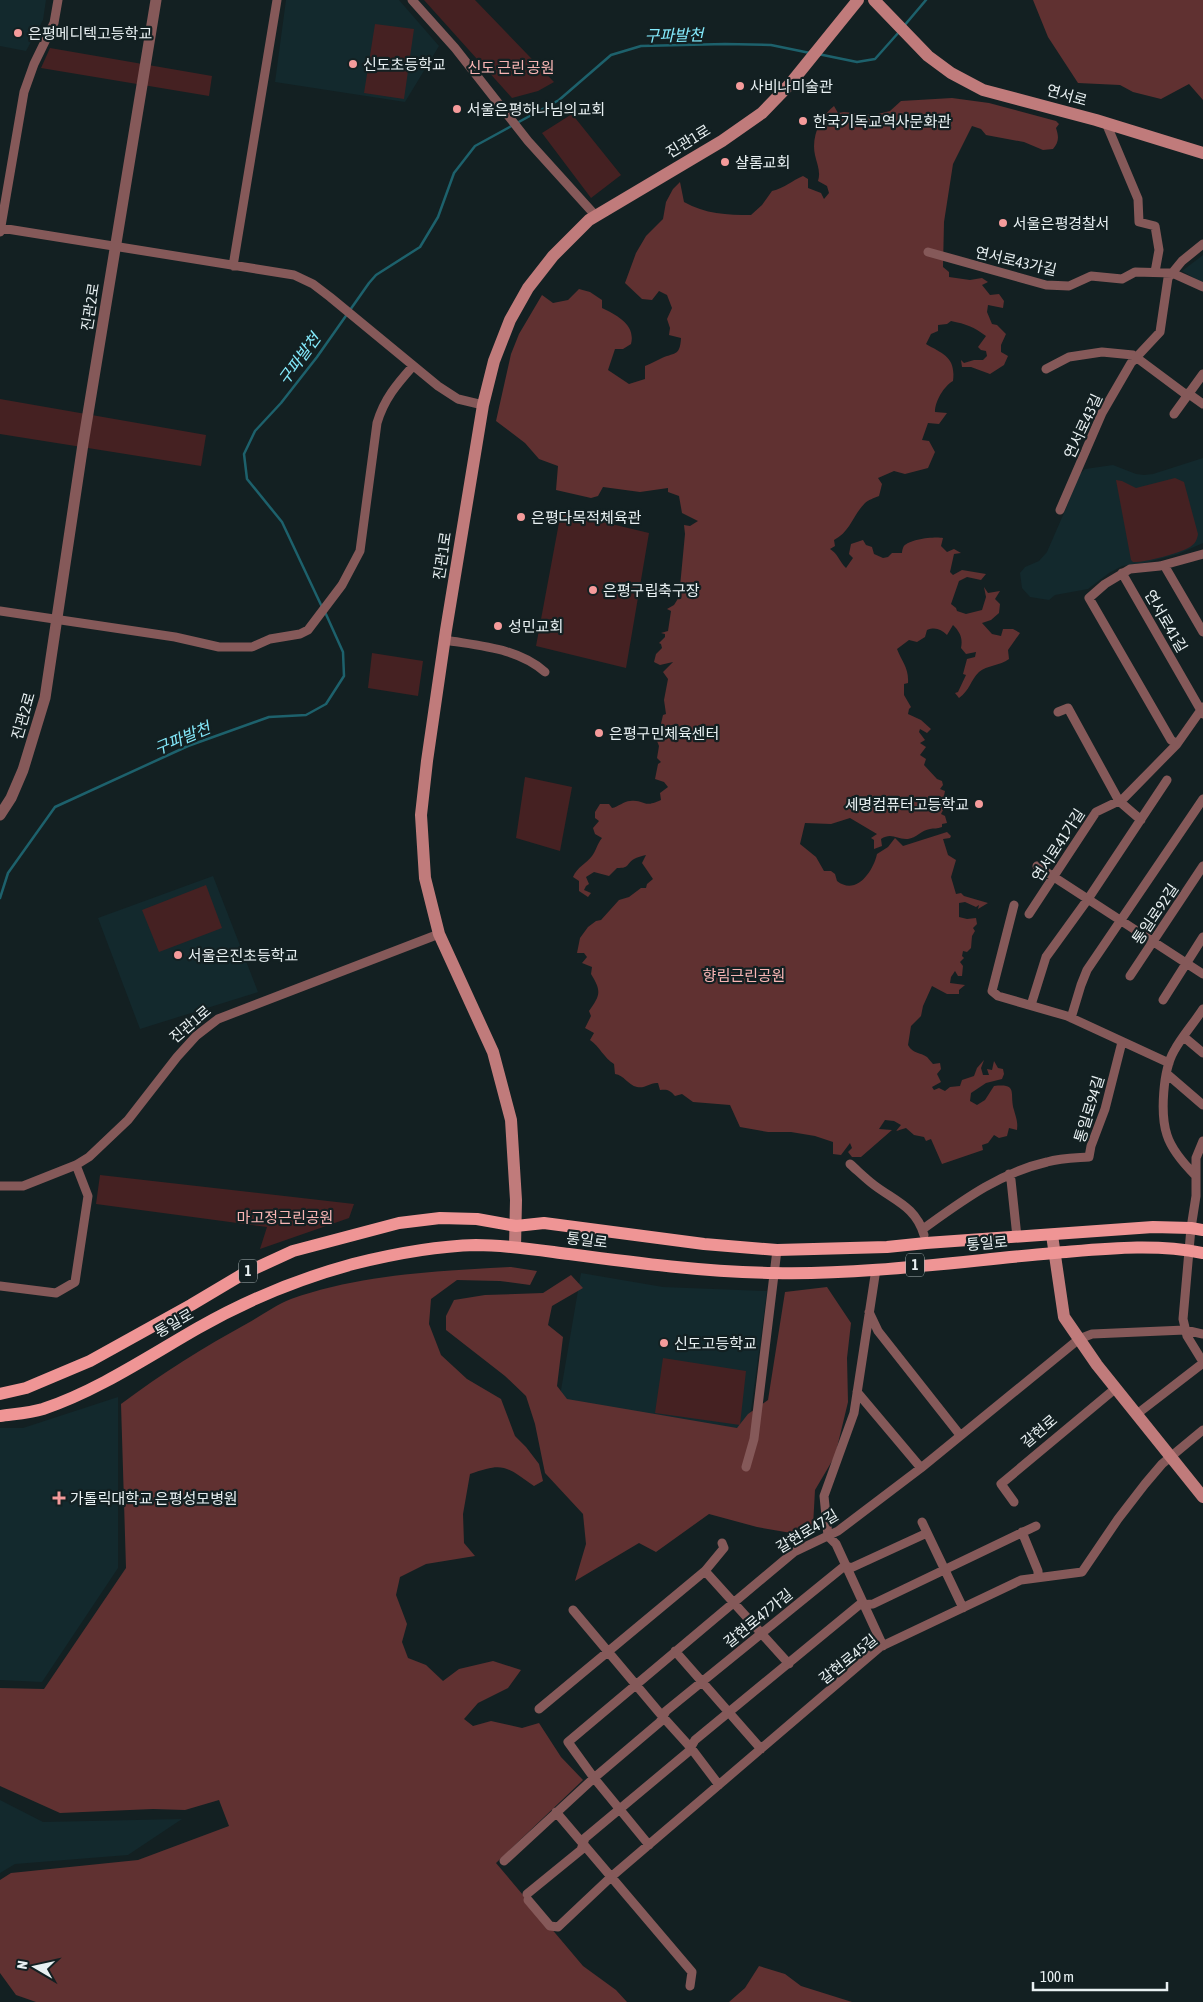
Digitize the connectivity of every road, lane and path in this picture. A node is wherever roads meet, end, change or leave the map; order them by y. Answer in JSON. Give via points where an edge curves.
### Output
{"nodes":[{"id":1,"x":58,"y":0,"type":"edge"},
{"id":2,"x":156,"y":0,"type":"edge"},
{"id":3,"x":277,"y":0,"type":"edge"},
{"id":4,"x":412,"y":0,"type":"edge"},
{"id":5,"x":858,"y":0,"type":"edge"},
{"id":6,"x":874,"y":0,"type":"edge"},
{"id":7,"x":1106,"y":123,"type":"junction"},
{"id":8,"x":1203,"y":153,"type":"edge"},
{"id":9,"x":595,"y":215,"type":"junction"},
{"id":10,"x":0,"y":230,"type":"edge"},
{"id":11,"x":1203,"y":244,"type":"edge"},
{"id":12,"x":116,"y":246,"type":"junction"},
{"id":13,"x":928,"y":252,"type":"dead end"},
{"id":14,"x":233,"y":266,"type":"junction"},
{"id":15,"x":1155,"y":272,"type":"junction"},
{"id":16,"x":1172,"y":273,"type":"junction"},
{"id":17,"x":1203,"y":287,"type":"edge"},
{"id":18,"x":1136,"y":357,"type":"junction"},
{"id":19,"x":414,"y":366,"type":"junction"},
{"id":20,"x":1046,"y":369,"type":"dead end"},
{"id":21,"x":1203,"y":374,"type":"edge"},
{"id":22,"x":1189,"y":394,"type":"junction"},
{"id":23,"x":483,"y":404,"type":"junction"},
{"id":24,"x":1203,"y":404,"type":"edge"},
{"id":25,"x":1174,"y":414,"type":"dead end"},
{"id":26,"x":1060,"y":510,"type":"dead end"},
{"id":27,"x":1203,"y":554,"type":"edge"},
{"id":28,"x":1164,"y":565,"type":"junction"},
{"id":29,"x":1122,"y":573,"type":"junction"},
{"id":30,"x":0,"y":611,"type":"edge"},
{"id":31,"x":57,"y":620,"type":"junction"},
{"id":32,"x":1203,"y":632,"type":"edge"},
{"id":33,"x":445,"y":640,"type":"junction"},
{"id":34,"x":545,"y":672,"type":"dead end"},
{"id":35,"x":1202,"y":710,"type":"edge"},
{"id":36,"x":1058,"y":712,"type":"dead end"},
{"id":37,"x":1177,"y":744,"type":"junction"},
{"id":38,"x":1167,"y":780,"type":"dead end"},
{"id":39,"x":1203,"y":799,"type":"edge"},
{"id":40,"x":1119,"y":801,"type":"junction"},
{"id":41,"x":0,"y":815,"type":"edge"},
{"id":42,"x":1141,"y":820,"type":"junction"},
{"id":43,"x":1037,"y":866,"type":"dead end"},
{"id":44,"x":1203,"y":866,"type":"edge"},
{"id":45,"x":1054,"y":877,"type":"junction"},
{"id":46,"x":1088,"y":899,"type":"junction"},
{"id":47,"x":1014,"y":905,"type":"dead end"},
{"id":48,"x":1029,"y":914,"type":"dead end"},
{"id":49,"x":1121,"y":921,"type":"junction"},
{"id":50,"x":439,"y":934,"type":"junction"},
{"id":51,"x":1203,"y":937,"type":"edge"},
{"id":52,"x":1153,"y":942,"type":"junction"},
{"id":53,"x":1186,"y":963,"type":"junction"},
{"id":54,"x":1203,"y":974,"type":"edge"},
{"id":55,"x":1130,"y":976,"type":"dead end"},
{"id":56,"x":1163,"y":1000,"type":"dead end"},
{"id":57,"x":1031,"y":1005,"type":"junction"},
{"id":58,"x":1203,"y":1009,"type":"edge"},
{"id":59,"x":1071,"y":1018,"type":"junction"},
{"id":60,"x":1184,"y":1037,"type":"junction"},
{"id":61,"x":1122,"y":1042,"type":"junction"},
{"id":62,"x":1203,"y":1053,"type":"edge"},
{"id":63,"x":1169,"y":1063,"type":"junction"},
{"id":64,"x":1167,"y":1074,"type":"junction"},
{"id":65,"x":1203,"y":1105,"type":"edge"},
{"id":66,"x":1203,"y":1141,"type":"edge"},
{"id":67,"x":850,"y":1164,"type":"dead end"},
{"id":68,"x":76,"y":1165,"type":"junction"},
{"id":69,"x":1009,"y":1174,"type":"junction"},
{"id":70,"x":1196,"y":1176,"type":"junction"},
{"id":71,"x":0,"y":1186,"type":"edge"},
{"id":72,"x":1200,"y":1196,"type":"edge"},
{"id":73,"x":516,"y":1226,"type":"junction"},
{"id":74,"x":922,"y":1229,"type":"junction"},
{"id":75,"x":1197,"y":1229,"type":"edge"},
{"id":76,"x":1052,"y":1234,"type":"junction"},
{"id":77,"x":1017,"y":1237,"type":"junction"},
{"id":78,"x":926,"y":1243,"type":"junction"},
{"id":79,"x":515,"y":1247,"type":"junction"},
{"id":80,"x":777,"y":1250,"type":"junction"},
{"id":81,"x":1190,"y":1250,"type":"junction"},
{"id":82,"x":1054,"y":1253,"type":"junction"},
{"id":83,"x":1203,"y":1253,"type":"edge"},
{"id":84,"x":876,"y":1269,"type":"junction"},
{"id":85,"x":775,"y":1274,"type":"junction"},
{"id":86,"x":0,"y":1286,"type":"edge"},
{"id":87,"x":869,"y":1312,"type":"junction"},
{"id":88,"x":1185,"y":1330,"type":"junction"},
{"id":89,"x":1203,"y":1334,"type":"edge"},
{"id":90,"x":1078,"y":1339,"type":"junction"},
{"id":91,"x":1203,"y":1362,"type":"edge"},
{"id":92,"x":1116,"y":1388,"type":"junction"},
{"id":93,"x":857,"y":1392,"type":"junction"},
{"id":94,"x":0,"y":1394,"type":"edge"},
{"id":95,"x":1137,"y":1414,"type":"junction"},
{"id":96,"x":0,"y":1416,"type":"edge"},
{"id":97,"x":1203,"y":1430,"type":"edge"},
{"id":98,"x":960,"y":1435,"type":"junction"},
{"id":99,"x":1171,"y":1456,"type":"junction"},
{"id":100,"x":746,"y":1467,"type":"dead end"},
{"id":101,"x":920,"y":1468,"type":"junction"},
{"id":102,"x":1203,"y":1497,"type":"edge"},
{"id":103,"x":1014,"y":1502,"type":"dead end"},
{"id":104,"x":922,"y":1522,"type":"dead end"},
{"id":105,"x":1036,"y":1526,"type":"dead end"},
{"id":106,"x":1022,"y":1532,"type":"junction"},
{"id":107,"x":927,"y":1533,"type":"junction"},
{"id":108,"x":828,"y":1536,"type":"junction"},
{"id":109,"x":722,"y":1543,"type":"dead end"},
{"id":110,"x":846,"y":1567,"type":"junction"},
{"id":111,"x":944,"y":1570,"type":"junction"},
{"id":112,"x":705,"y":1571,"type":"junction"},
{"id":113,"x":1038,"y":1576,"type":"junction"},
{"id":114,"x":733,"y":1602,"type":"junction"},
{"id":115,"x":864,"y":1605,"type":"junction"},
{"id":116,"x":963,"y":1608,"type":"junction"},
{"id":117,"x":573,"y":1610,"type":"dead end"},
{"id":118,"x":760,"y":1634,"type":"junction"},
{"id":119,"x":883,"y":1646,"type":"junction"},
{"id":120,"x":608,"y":1650,"type":"junction"},
{"id":121,"x":675,"y":1651,"type":"junction"},
{"id":122,"x":789,"y":1664,"type":"junction"},
{"id":123,"x":702,"y":1681,"type":"junction"},
{"id":124,"x":636,"y":1684,"type":"junction"},
{"id":125,"x":539,"y":1709,"type":"dead end"},
{"id":126,"x":729,"y":1712,"type":"junction"},
{"id":127,"x":663,"y":1717,"type":"junction"},
{"id":128,"x":691,"y":1748,"type":"junction"},
{"id":129,"x":761,"y":1750,"type":"junction"},
{"id":130,"x":594,"y":1778,"type":"junction"},
{"id":131,"x":719,"y":1785,"type":"junction"},
{"id":132,"x":620,"y":1808,"type":"junction"},
{"id":133,"x":556,"y":1812,"type":"junction"},
{"id":134,"x":583,"y":1844,"type":"junction"},
{"id":135,"x":649,"y":1845,"type":"junction"},
{"id":136,"x":504,"y":1861,"type":"dead end"},
{"id":137,"x":611,"y":1878,"type":"junction"},
{"id":138,"x":690,"y":1986,"type":"dead end"}],
"edges":[{"from":1,"to":10,"type":"street","via":[[54,23],[24,92]]},
{"from":2,"to":12,"type":"street","name":"진관2로"},
{"from":3,"to":14,"type":"street"},
{"from":4,"to":9,"type":"street","via":[[528,141]]},
{"from":5,"to":9,"type":"main road","name":"진관1로","via":[[790,84],[762,113],[722,141]]},
{"from":6,"to":7,"type":"main road","name":"연서로","via":[[928,56],[983,90]]},
{"from":7,"to":8,"type":"main road","name":"연서로"},
{"from":7,"to":15,"type":"street","via":[[1138,199],[1139,222],[1155,226],[1159,250]]},
{"from":9,"to":23,"type":"main road","name":"진관1로","via":[[553,256],[528,288],[494,361]]},
{"from":10,"to":12,"type":"street","via":[[38,239]]},
{"from":11,"to":16,"type":"street","name":"연서로43길"},
{"from":12,"to":14,"type":"street"},
{"from":12,"to":31,"type":"street","name":"진관2로"},
{"from":13,"to":15,"type":"street","name":"연서로43가길","via":[[1046,285],[1069,286],[1090,276],[1122,280],[1135,272]]},
{"from":14,"to":19,"type":"street","via":[[277,271],[313,284]]},
{"from":15,"to":16,"type":"street","name":"연서로43가길"},
{"from":16,"to":17,"type":"street"},
{"from":16,"to":18,"type":"street","name":"연서로43길","via":[[1168,278],[1160,332]]},
{"from":18,"to":20,"type":"street","via":[[1102,352],[1065,359]]},
{"from":18,"to":22,"type":"street"},
{"from":18,"to":26,"type":"street","name":"연서로43길","via":[[1102,413]]},
{"from":19,"to":23,"type":"street","via":[[458,399]]},
{"from":19,"to":31,"type":"street","via":[[391,391],[381,408],[360,551],[342,585],[308,630],[252,647],[219,647]]},
{"from":21,"to":22,"type":"street"},
{"from":22,"to":24,"type":"street"},
{"from":22,"to":25,"type":"street"},
{"from":23,"to":33,"type":"main road","name":"진관1로"},
{"from":27,"to":28,"type":"street","name":"연서로41길"},
{"from":28,"to":29,"type":"street","name":"연서로41길"},
{"from":28,"to":32,"type":"street"},
{"from":29,"to":35,"type":"street","name":"연서로41길"},
{"from":29,"to":37,"type":"street","name":"연서로41길","via":[[1089,598],[1171,740]]},
{"from":30,"to":31,"type":"street"},
{"from":31,"to":41,"type":"street","name":"진관2로","via":[[45,698],[24,770]]},
{"from":33,"to":34,"type":"street","via":[[505,650]]},
{"from":33,"to":50,"type":"main road","name":"진관1로","via":[[421,815],[425,878]]},
{"from":35,"to":37,"type":"street","name":"연서로41가길"},
{"from":36,"to":40,"type":"street","via":[[1068,708]]},
{"from":37,"to":40,"type":"street","name":"연서로41가길"},
{"from":38,"to":42,"type":"street"},
{"from":39,"to":49,"type":"street"},
{"from":40,"to":42,"type":"street"},
{"from":40,"to":45,"type":"street","name":"연서로41가길","via":[[1096,812]]},
{"from":42,"to":46,"type":"street"},
{"from":43,"to":45,"type":"street"},
{"from":44,"to":52,"type":"street","name":"통일로92길"},
{"from":45,"to":46,"type":"street"},
{"from":45,"to":48,"type":"street","name":"연서로41가길"},
{"from":46,"to":49,"type":"street"},
{"from":46,"to":57,"type":"street","via":[[1049,953]]},
{"from":47,"to":57,"type":"street","via":[[992,992]]},
{"from":49,"to":52,"type":"street"},
{"from":49,"to":59,"type":"street","via":[[1087,970]]},
{"from":50,"to":68,"type":"street","name":"진관1로","via":[[218,1019],[177,1057],[122,1126],[97,1151]]},
{"from":50,"to":73,"type":"main road","name":"진관1로","via":[[493,1052],[507,1103],[511,1120]]},
{"from":51,"to":53,"type":"street"},
{"from":52,"to":53,"type":"street"},
{"from":52,"to":55,"type":"street","name":"통일로92길"},
{"from":53,"to":54,"type":"street"},
{"from":53,"to":56,"type":"street"},
{"from":57,"to":59,"type":"street"},
{"from":58,"to":60,"type":"street"},
{"from":59,"to":61,"type":"street"},
{"from":60,"to":62,"type":"street"},
{"from":60,"to":63,"type":"street"},
{"from":61,"to":63,"type":"street"},
{"from":61,"to":69,"type":"street","name":"통일로94길","via":[[1090,1157],[1049,1161]]},
{"from":63,"to":64,"type":"street"},
{"from":64,"to":65,"type":"street"},
{"from":64,"to":70,"type":"street","via":[[1163,1101],[1167,1135],[1180,1160]]},
{"from":66,"to":70,"type":"street","via":[[1196,1158]]},
{"from":67,"to":74,"type":"street","via":[[872,1184],[908,1208]]},
{"from":68,"to":71,"type":"street","name":"진관1로","via":[[23,1186]]},
{"from":68,"to":86,"type":"street","via":[[88,1196],[75,1282],[56,1293]]},
{"from":69,"to":74,"type":"street","name":"통일로94길","via":[[968,1196]]},
{"from":69,"to":77,"type":"street","name":"통일로"},
{"from":70,"to":72,"type":"street"},
{"from":72,"to":75,"type":"street"},
{"from":73,"to":79,"type":"main road","name":"진관1로"},
{"from":73,"to":80,"type":"main road","name":"통일로","number":"1","via":[[544,1223]]},
{"from":73,"to":94,"type":"main road","name":"통일로","number":"1","via":[[478,1219],[440,1218],[399,1223],[293,1251],[243,1274],[90,1361],[26,1388]]},
{"from":74,"to":78,"type":"street"},
{"from":75,"to":76,"type":"main road","name":"통일로","number":"1","via":[[1153,1227]]},
{"from":75,"to":81,"type":"street"},
{"from":76,"to":77,"type":"main road","name":"통일로","number":"1"},
{"from":76,"to":82,"type":"main road"},
{"from":77,"to":78,"type":"main road","name":"통일로","number":"1"},
{"from":78,"to":80,"type":"main road","name":"통일로","number":"1"},
{"from":79,"to":85,"type":"main road","name":"통일로","number":"1","via":[[672,1266]]},
{"from":79,"to":96,"type":"main road","name":"통일로","number":"1","via":[[436,1247],[354,1264],[308,1278],[252,1299],[99,1384],[41,1410]]},
{"from":80,"to":85,"type":"street"},
{"from":81,"to":82,"type":"main road","name":"통일로","number":"1","via":[[1151,1246]]},
{"from":81,"to":83,"type":"main road","name":"통일로","number":"1"},
{"from":81,"to":88,"type":"street","via":[[1183,1319]]},
{"from":82,"to":84,"type":"main road","name":"통일로","number":"1"},
{"from":82,"to":90,"type":"main road","via":[[1064,1317]]},
{"from":84,"to":85,"type":"main road","name":"통일로","number":"1"},
{"from":84,"to":87,"type":"street"},
{"from":85,"to":100,"type":"street","via":[[754,1439]]},
{"from":87,"to":93,"type":"street"},
{"from":87,"to":98,"type":"street","via":[[878,1331]]},
{"from":88,"to":89,"type":"street"},
{"from":88,"to":90,"type":"street","via":[[1092,1334]]},
{"from":88,"to":91,"type":"street"},
{"from":90,"to":92,"type":"main road"},
{"from":90,"to":98,"type":"street","name":"갈현로47길"},
{"from":91,"to":95,"type":"street"},
{"from":92,"to":95,"type":"main road"},
{"from":92,"to":103,"type":"street","name":"갈현로","via":[[1001,1484]]},
{"from":93,"to":101,"type":"street"},
{"from":93,"to":108,"type":"street","via":[[854,1412],[824,1496]]},
{"from":95,"to":99,"type":"main road"},
{"from":97,"to":99,"type":"street"},
{"from":98,"to":101,"type":"street","name":"갈현로47길"},
{"from":99,"to":102,"type":"main road"},
{"from":99,"to":113,"type":"street","name":"갈현로45길","via":[[1118,1519],[1082,1572]]},
{"from":101,"to":108,"type":"street","name":"갈현로47길"},
{"from":104,"to":107,"type":"street"},
{"from":105,"to":106,"type":"street","name":"갈현로45길"},
{"from":106,"to":111,"type":"street","name":"갈현로45길"},
{"from":106,"to":113,"type":"street"},
{"from":107,"to":110,"type":"street","name":"갈현로47가길","via":[[853,1567]]},
{"from":107,"to":111,"type":"street"},
{"from":108,"to":110,"type":"street","via":[[836,1544]]},
{"from":108,"to":114,"type":"street","name":"갈현로47길","via":[[794,1552]]},
{"from":109,"to":112,"type":"street","via":[[724,1548]]},
{"from":110,"to":115,"type":"street"},
{"from":110,"to":118,"type":"street","name":"갈현로47가길"},
{"from":111,"to":115,"type":"street","name":"갈현로45길","via":[[873,1604]]},
{"from":111,"to":116,"type":"street"},
{"from":112,"to":114,"type":"street"},
{"from":112,"to":120,"type":"street"},
{"from":113,"to":116,"type":"street","name":"갈현로45길","via":[[1021,1580]]},
{"from":114,"to":118,"type":"street"},
{"from":114,"to":121,"type":"street","name":"갈현로47길"},
{"from":115,"to":119,"type":"street"},
{"from":115,"to":122,"type":"street","name":"갈현로45길","via":[[859,1605]]},
{"from":116,"to":119,"type":"street","name":"갈현로45길"},
{"from":117,"to":120,"type":"street"},
{"from":118,"to":122,"type":"street"},
{"from":118,"to":123,"type":"street","name":"갈현로47가길"},
{"from":119,"to":129,"type":"street","name":"갈현로45길"},
{"from":120,"to":124,"type":"street"},
{"from":120,"to":125,"type":"street"},
{"from":121,"to":123,"type":"street"},
{"from":121,"to":124,"type":"street","name":"갈현로47길"},
{"from":122,"to":126,"type":"street","name":"갈현로45길"},
{"from":123,"to":126,"type":"street"},
{"from":123,"to":127,"type":"street","name":"갈현로47가길"},
{"from":124,"to":127,"type":"street"},
{"from":124,"to":130,"type":"street","name":"갈현로47길","via":[[568,1742]]},
{"from":126,"to":128,"type":"street","name":"갈현로45길","via":[[695,1740]]},
{"from":126,"to":129,"type":"street"},
{"from":127,"to":128,"type":"street"},
{"from":127,"to":130,"type":"street","name":"갈현로47가길"},
{"from":128,"to":131,"type":"street"},
{"from":128,"to":132,"type":"street","name":"갈현로45길"},
{"from":129,"to":131,"type":"street","name":"갈현로45길"},
{"from":130,"to":132,"type":"street"},
{"from":130,"to":133,"type":"street","name":"갈현로47가길"},
{"from":131,"to":135,"type":"street","name":"갈현로45길"},
{"from":132,"to":134,"type":"street","name":"갈현로45길","via":[[584,1838]]},
{"from":132,"to":135,"type":"street"},
{"from":133,"to":134,"type":"street"},
{"from":133,"to":136,"type":"street","name":"갈현로47가길"},
{"from":134,"to":137,"type":"street"},
{"from":134,"to":137,"type":"street","name":"갈현로45길","via":[[581,1850],[528,1897],[550,1926],[558,1927]]},
{"from":135,"to":137,"type":"street","name":"갈현로45길"},
{"from":137,"to":138,"type":"street","via":[[692,1972]]}]}
